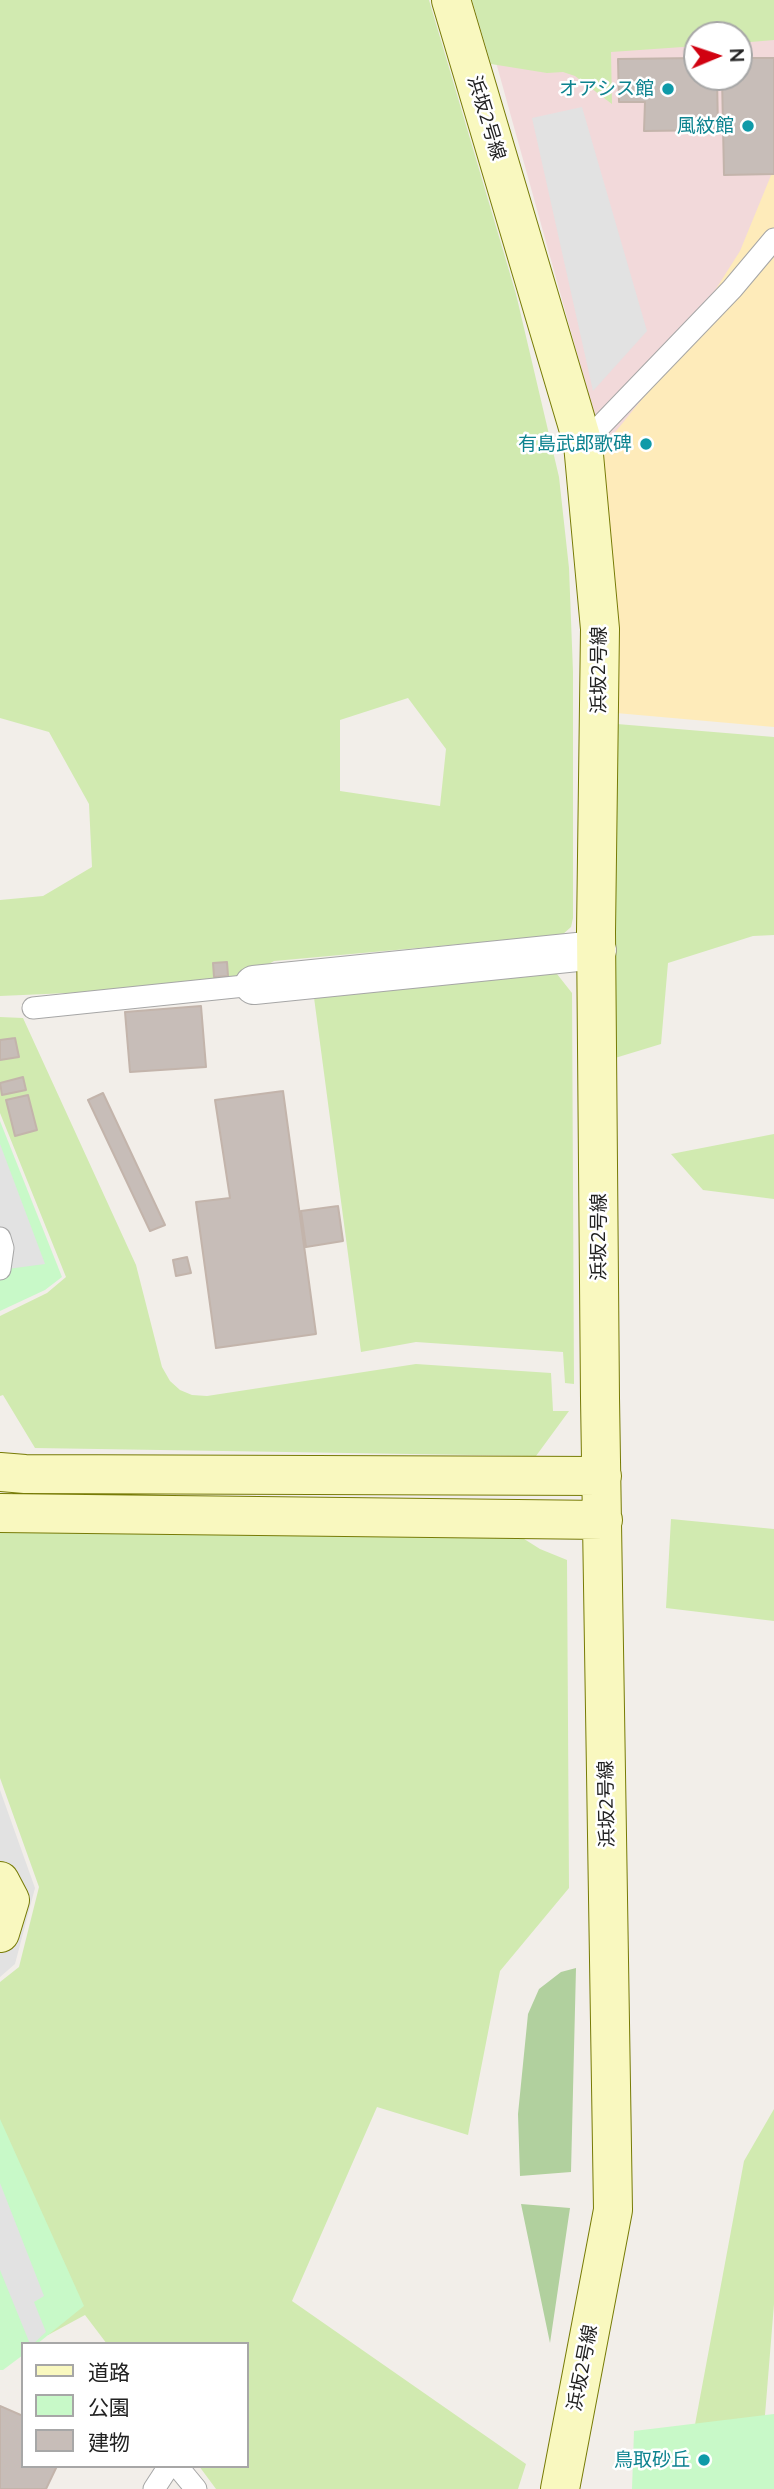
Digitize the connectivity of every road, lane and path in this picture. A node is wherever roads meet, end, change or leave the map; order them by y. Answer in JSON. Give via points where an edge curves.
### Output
{"nodes":[{"id":1,"x":451,"y":0,"type":"edge"},
{"id":2,"x":774,"y":239,"type":"edge"},
{"id":3,"x":583,"y":444,"type":"junction"},
{"id":4,"x":597,"y":950,"type":"junction"},
{"id":5,"x":254,"y":985,"type":"joint"},
{"id":6,"x":33,"y":1008,"type":"dead end"},
{"id":7,"x":0,"y":1238,"type":"edge"},
{"id":8,"x":0,"y":1269,"type":"edge"},
{"id":9,"x":0,"y":1472,"type":"edge"},
{"id":10,"x":602,"y":1476,"type":"junction"},
{"id":11,"x":0,"y":1513,"type":"edge"},
{"id":12,"x":603,"y":1520,"type":"junction"},
{"id":13,"x":0,"y":1881,"type":"edge"},
{"id":14,"x":0,"y":1933,"type":"edge"},
{"id":15,"x":168,"y":2468,"type":"edge"},
{"id":16,"x":179,"y":2468,"type":"edge"},
{"id":17,"x":154,"y":2489,"type":"edge"},
{"id":18,"x":196,"y":2489,"type":"edge"},
{"id":19,"x":560,"y":2489,"type":"edge"}],
"edges":[{"from":1,"to":3,"type":"street","name":"浜坂2号線"},
{"from":2,"to":3,"type":"lane"},
{"from":3,"to":4,"type":"street","name":"浜坂2号線","via":[[600,629]]},
{"from":4,"to":5,"type":"street"},
{"from":4,"to":10,"type":"street","name":"浜坂2号線"},
{"from":5,"to":6,"type":"lane"},
{"from":7,"to":8,"type":"lane"},
{"from":9,"to":10,"type":"street"},
{"from":10,"to":12,"type":"street","name":"浜坂2号線"},
{"from":11,"to":12,"type":"street"},
{"from":12,"to":19,"type":"street","name":"浜坂2号線","via":[[613,2210]]},
{"from":13,"to":14,"type":"street","via":[[10,1900]]},
{"from":15,"to":17,"type":"lane"},
{"from":16,"to":18,"type":"lane"}]}
